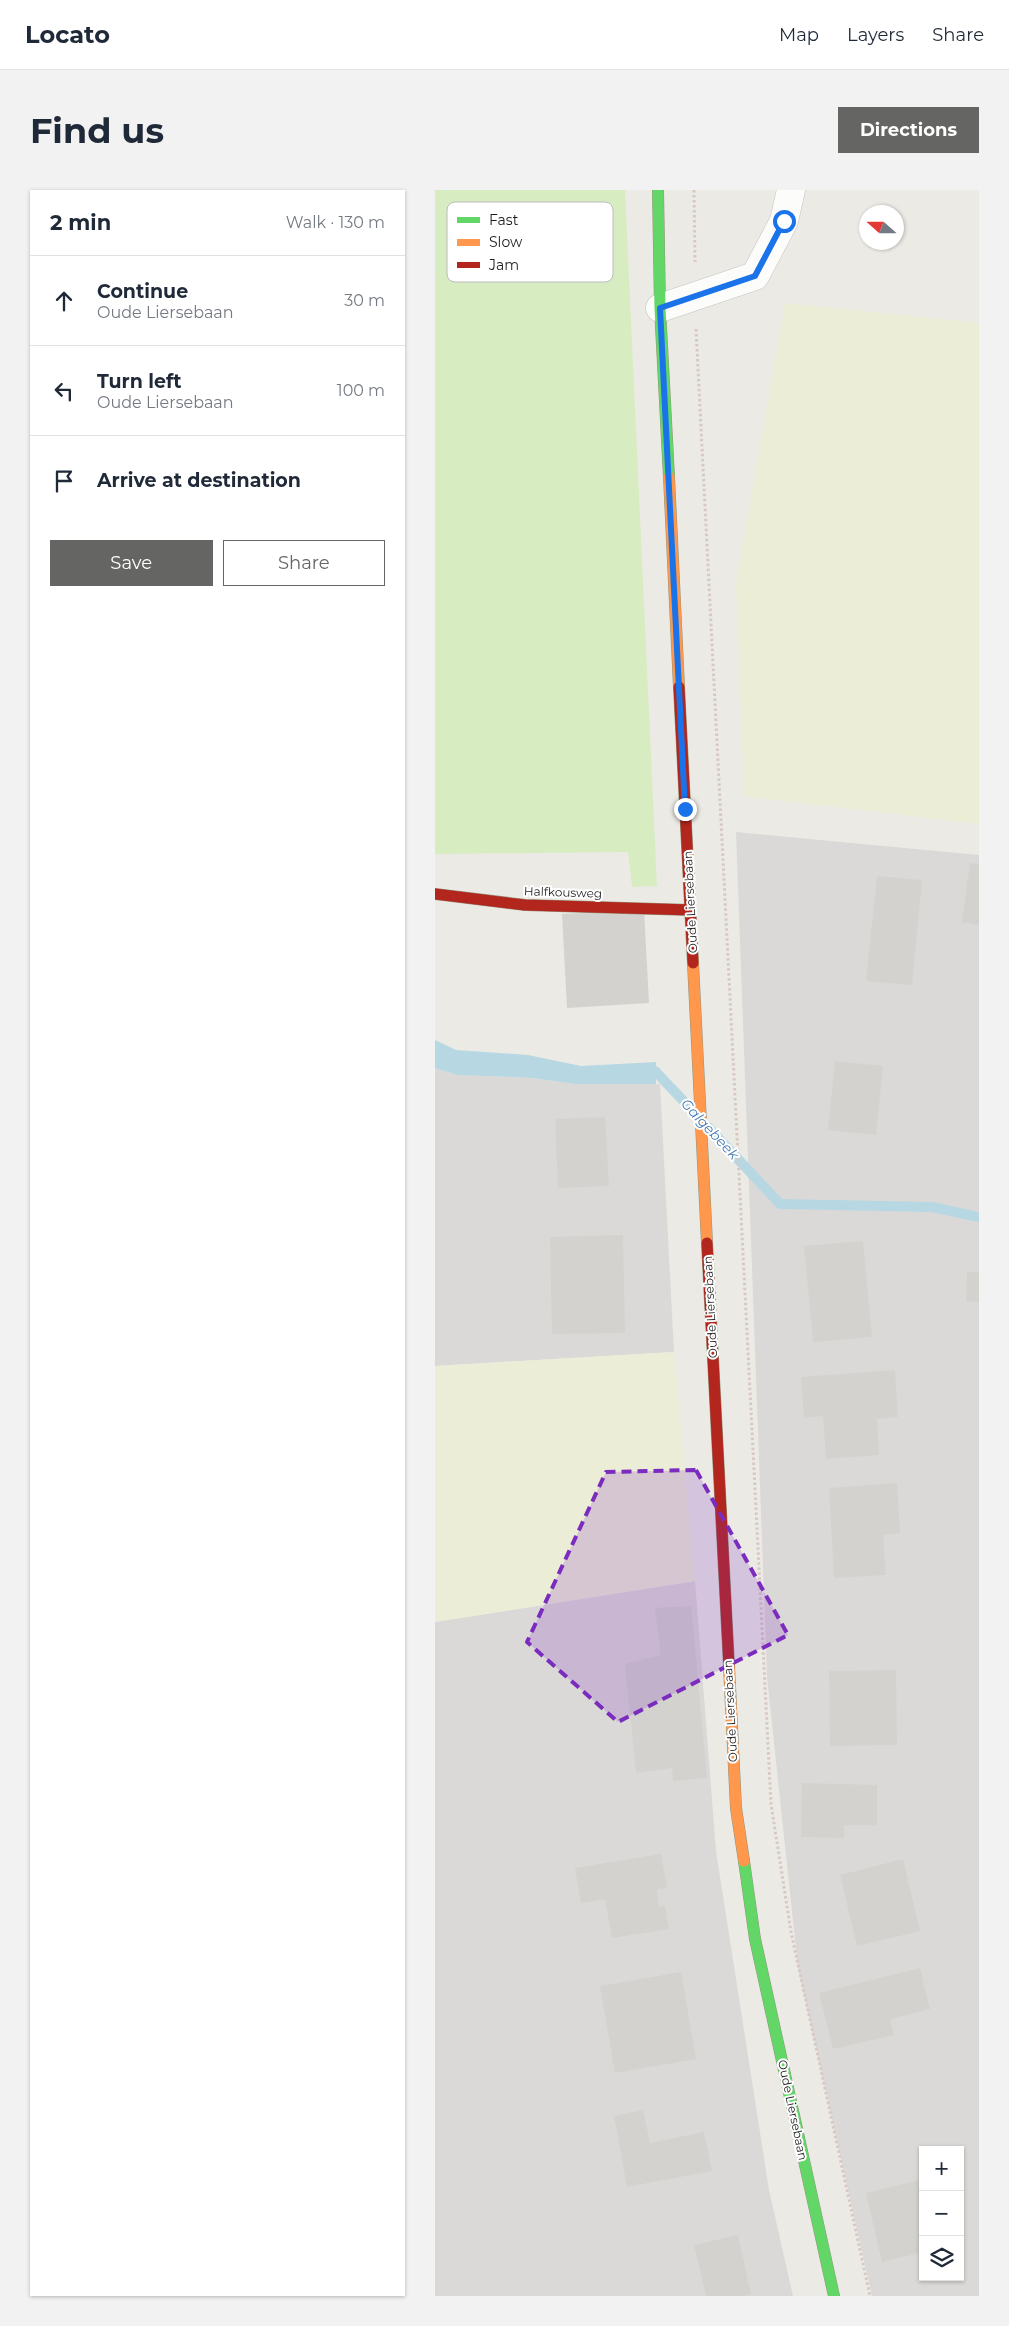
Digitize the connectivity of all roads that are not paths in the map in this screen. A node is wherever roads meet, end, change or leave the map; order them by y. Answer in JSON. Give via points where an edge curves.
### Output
{"nodes":[{"id":1,"x":658,"y":190,"type":"edge"},
{"id":2,"x":791,"y":190,"type":"edge"},
{"id":3,"x":660,"y":308,"type":"junction"},
{"id":4,"x":435,"y":894,"type":"edge"},
{"id":5,"x":691,"y":910,"type":"junction"},
{"id":6,"x":834,"y":2296,"type":"edge"}],
"edges":[{"from":1,"to":3,"type":"main road","name":"Oude Liersebaan"},
{"from":2,"to":3,"type":"street","via":[[784,221],[755,276]]},
{"from":3,"to":5,"type":"main road","name":"Oude Liersebaan"},
{"from":4,"to":5,"type":"main road","name":"Halfkousweg","via":[[525,905]]},
{"from":5,"to":6,"type":"main road","name":"Oude Liersebaan","via":[[735,1808],[755,1939]]}]}
